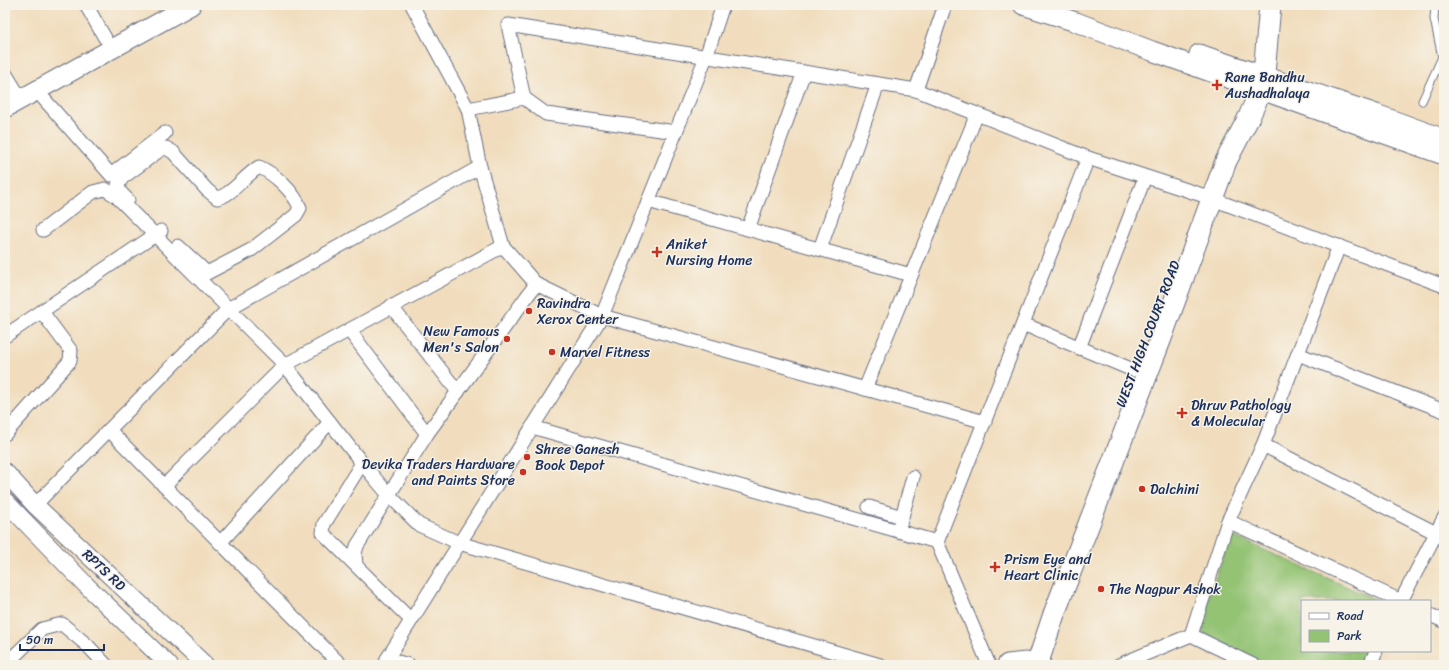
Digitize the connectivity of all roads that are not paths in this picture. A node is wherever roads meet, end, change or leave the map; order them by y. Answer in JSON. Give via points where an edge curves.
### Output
{"nodes":[{"id":1,"x":86,"y":5,"type":"edge"},
{"id":2,"x":166,"y":5,"type":"edge"},
{"id":3,"x":191,"y":5,"type":"edge"},
{"id":4,"x":412,"y":5,"type":"edge"},
{"id":5,"x":723,"y":5,"type":"edge"},
{"id":6,"x":945,"y":5,"type":"edge"},
{"id":7,"x":1022,"y":5,"type":"edge"},
{"id":8,"x":1056,"y":5,"type":"edge"},
{"id":9,"x":1260,"y":5,"type":"edge"},
{"id":10,"x":1270,"y":5,"type":"edge"},
{"id":11,"x":1435,"y":5,"type":"edge"},
{"id":12,"x":105,"y":38,"type":"junction"},
{"id":13,"x":706,"y":57,"type":"junction"},
{"id":14,"x":804,"y":72,"type":"junction"},
{"id":15,"x":5,"y":73,"type":"edge"},
{"id":16,"x":1259,"y":82,"type":"junction"},
{"id":17,"x":878,"y":84,"type":"junction"},
{"id":18,"x":916,"y":90,"type":"junction"},
{"id":19,"x":16,"y":96,"type":"edge"},
{"id":20,"x":524,"y":98,"type":"junction"},
{"id":21,"x":1422,"y":101,"type":"dead end"},
{"id":22,"x":468,"y":109,"type":"junction"},
{"id":23,"x":977,"y":114,"type":"junction"},
{"id":24,"x":676,"y":132,"type":"junction"},
{"id":25,"x":165,"y":133,"type":"dead end"},
{"id":26,"x":1444,"y":139,"type":"edge"},
{"id":27,"x":1444,"y":155,"type":"edge"},
{"id":28,"x":1088,"y":158,"type":"junction"},
{"id":29,"x":480,"y":167,"type":"junction"},
{"id":30,"x":1145,"y":177,"type":"junction"},
{"id":31,"x":1207,"y":197,"type":"junction"},
{"id":32,"x":648,"y":201,"type":"junction"},
{"id":33,"x":748,"y":229,"type":"junction"},
{"id":34,"x":43,"y":230,"type":"dead end"},
{"id":35,"x":159,"y":234,"type":"junction"},
{"id":36,"x":503,"y":246,"type":"junction"},
{"id":37,"x":1339,"y":246,"type":"junction"},
{"id":38,"x":820,"y":249,"type":"junction"},
{"id":39,"x":197,"y":271,"type":"junction"},
{"id":40,"x":911,"y":275,"type":"junction"},
{"id":41,"x":536,"y":284,"type":"junction"},
{"id":42,"x":1444,"y":286,"type":"edge"},
{"id":43,"x":391,"y":306,"type":"junction"},
{"id":44,"x":228,"y":309,"type":"junction"},
{"id":45,"x":42,"y":312,"type":"junction"},
{"id":46,"x":602,"y":316,"type":"junction"},
{"id":47,"x":1023,"y":324,"type":"junction"},
{"id":48,"x":349,"y":330,"type":"junction"},
{"id":49,"x":1079,"y":348,"type":"junction"},
{"id":50,"x":1298,"y":354,"type":"junction"},
{"id":51,"x":285,"y":365,"type":"junction"},
{"id":52,"x":1133,"y":370,"type":"junction"},
{"id":53,"x":865,"y":389,"type":"junction"},
{"id":54,"x":458,"y":392,"type":"junction"},
{"id":55,"x":1444,"y":411,"type":"edge"},
{"id":56,"x":330,"y":422,"type":"junction"},
{"id":57,"x":984,"y":422,"type":"junction"},
{"id":58,"x":532,"y":427,"type":"junction"},
{"id":59,"x":109,"y":430,"type":"junction"},
{"id":60,"x":5,"y":434,"type":"edge"},
{"id":61,"x":427,"y":434,"type":"junction"},
{"id":62,"x":1263,"y":445,"type":"junction"},
{"id":63,"x":362,"y":463,"type":"junction"},
{"id":64,"x":5,"y":472,"type":"edge"},
{"id":65,"x":913,"y":478,"type":"dead end"},
{"id":66,"x":164,"y":486,"type":"junction"},
{"id":67,"x":388,"y":494,"type":"junction"},
{"id":68,"x":5,"y":500,"type":"edge"},
{"id":69,"x":35,"y":505,"type":"junction"},
{"id":70,"x":869,"y":507,"type":"dead end"},
{"id":71,"x":902,"y":517,"type":"junction"},
{"id":72,"x":1444,"y":518,"type":"edge"},
{"id":73,"x":1228,"y":521,"type":"junction"},
{"id":74,"x":898,"y":531,"type":"junction"},
{"id":75,"x":1436,"y":533,"type":"junction"},
{"id":76,"x":937,"y":542,"type":"junction"},
{"id":77,"x":220,"y":543,"type":"junction"},
{"id":78,"x":459,"y":543,"type":"junction"},
{"id":79,"x":356,"y":565,"type":"junction"},
{"id":80,"x":1399,"y":600,"type":"edge"},
{"id":81,"x":1402,"y":600,"type":"edge"},
{"id":82,"x":1431,"y":616,"type":"edge"},
{"id":83,"x":411,"y":620,"type":"junction"},
{"id":84,"x":1444,"y":622,"type":"edge"},
{"id":85,"x":1191,"y":634,"type":"junction"},
{"id":86,"x":1376,"y":652,"type":"edge"},
{"id":87,"x":386,"y":662,"type":"edge"},
{"id":88,"x":1027,"y":664,"type":"edge"},
{"id":89,"x":5,"y":665,"type":"edge"},
{"id":90,"x":106,"y":665,"type":"edge"},
{"id":91,"x":169,"y":665,"type":"edge"},
{"id":92,"x":205,"y":665,"type":"edge"},
{"id":93,"x":341,"y":665,"type":"edge"},
{"id":94,"x":409,"y":665,"type":"edge"},
{"id":95,"x":880,"y":665,"type":"edge"},
{"id":96,"x":989,"y":665,"type":"edge"},
{"id":97,"x":1119,"y":665,"type":"edge"},
{"id":98,"x":1253,"y":665,"type":"edge"},
{"id":99,"x":1370,"y":665,"type":"edge"}],
"edges":[{"from":1,"to":12,"type":"street"},
{"from":2,"to":12,"type":"main road"},
{"from":3,"to":19,"type":"main road"},
{"from":4,"to":22,"type":"street"},
{"from":5,"to":13,"type":"street"},
{"from":6,"to":18,"type":"street"},
{"from":7,"to":16,"type":"main road"},
{"from":8,"to":16,"type":"main road"},
{"from":9,"to":16,"type":"main road","name":"WEST HIGH COURT ROAD"},
{"from":10,"to":16,"type":"main road","name":"WEST HIGH COURT ROAD"},
{"from":11,"to":21,"type":"lane","via":[[1434,19],[1442,57]]},
{"from":12,"to":19,"type":"main road"},
{"from":13,"to":14,"type":"street"},
{"from":13,"to":20,"type":"street","via":[[508,25]]},
{"from":13,"to":24,"type":"street"},
{"from":14,"to":17,"type":"street"},
{"from":14,"to":33,"type":"street"},
{"from":15,"to":19,"type":"street"},
{"from":16,"to":26,"type":"main road","via":[[1376,114]]},
{"from":16,"to":27,"type":"main road"},
{"from":16,"to":31,"type":"main road","name":"WEST HIGH COURT ROAD","via":[[1212,166]]},
{"from":17,"to":18,"type":"street"},
{"from":17,"to":38,"type":"street"},
{"from":18,"to":23,"type":"street"},
{"from":19,"to":25,"type":"street","via":[[111,175]]},
{"from":20,"to":22,"type":"street"},
{"from":20,"to":24,"type":"street","via":[[546,114]]},
{"from":22,"to":29,"type":"street"},
{"from":23,"to":28,"type":"street"},
{"from":23,"to":40,"type":"street"},
{"from":24,"to":32,"type":"street"},
{"from":28,"to":30,"type":"street"},
{"from":28,"to":47,"type":"street"},
{"from":29,"to":36,"type":"street"},
{"from":29,"to":44,"type":"street"},
{"from":30,"to":31,"type":"street"},
{"from":30,"to":49,"type":"street"},
{"from":31,"to":37,"type":"street"},
{"from":31,"to":52,"type":"main road","name":"WEST HIGH COURT ROAD"},
{"from":31,"to":88,"type":"main road","via":[[1164,331],[1054,614]]},
{"from":32,"to":33,"type":"street"},
{"from":32,"to":46,"type":"street"},
{"from":33,"to":38,"type":"street"},
{"from":34,"to":35,"type":"street","via":[[93,192],[105,189]]},
{"from":35,"to":39,"type":"street"},
{"from":35,"to":39,"type":"street","via":[[120,192],[118,185],[122,178],[166,148],[173,152],[217,198],[225,197],[248,174],[259,167],[267,171],[296,198],[300,208],[296,215],[251,250],[207,273]]},
{"from":35,"to":45,"type":"street"},
{"from":35,"to":45,"type":"street","via":[[5,336]]},
{"from":36,"to":41,"type":"street"},
{"from":36,"to":43,"type":"street"},
{"from":37,"to":42,"type":"street"},
{"from":37,"to":50,"type":"street"},
{"from":38,"to":40,"type":"street"},
{"from":39,"to":44,"type":"street"},
{"from":40,"to":53,"type":"street"},
{"from":41,"to":46,"type":"street"},
{"from":41,"to":54,"type":"street"},
{"from":43,"to":48,"type":"street"},
{"from":43,"to":54,"type":"street"},
{"from":44,"to":51,"type":"street"},
{"from":44,"to":59,"type":"street"},
{"from":45,"to":60,"type":"street","via":[[71,351],[70,361]]},
{"from":46,"to":53,"type":"street"},
{"from":46,"to":58,"type":"street"},
{"from":47,"to":49,"type":"street"},
{"from":47,"to":57,"type":"street"},
{"from":48,"to":51,"type":"street"},
{"from":48,"to":61,"type":"street"},
{"from":49,"to":52,"type":"street"},
{"from":50,"to":55,"type":"street"},
{"from":50,"to":62,"type":"street"},
{"from":51,"to":56,"type":"street"},
{"from":51,"to":66,"type":"street"},
{"from":52,"to":88,"type":"main road","name":"WEST HIGH COURT ROAD"},
{"from":53,"to":57,"type":"street"},
{"from":54,"to":61,"type":"street"},
{"from":56,"to":63,"type":"street"},
{"from":56,"to":77,"type":"street"},
{"from":57,"to":76,"type":"street"},
{"from":58,"to":74,"type":"street"},
{"from":58,"to":78,"type":"street"},
{"from":59,"to":66,"type":"street"},
{"from":59,"to":69,"type":"street"},
{"from":61,"to":67,"type":"street"},
{"from":62,"to":73,"type":"street"},
{"from":62,"to":75,"type":"street"},
{"from":63,"to":67,"type":"street"},
{"from":63,"to":79,"type":"street","via":[[324,524],[322,533]]},
{"from":64,"to":69,"type":"street","name":"RPTS RD"},
{"from":65,"to":71,"type":"street"},
{"from":66,"to":77,"type":"street"},
{"from":67,"to":78,"type":"street","via":[[419,525]]},
{"from":67,"to":79,"type":"street","via":[[357,546]]},
{"from":68,"to":91,"type":"street","via":[[86,585]]},
{"from":69,"to":92,"type":"street","name":"RPTS RD"},
{"from":70,"to":71,"type":"street"},
{"from":71,"to":74,"type":"street"},
{"from":72,"to":75,"type":"street"},
{"from":73,"to":80,"type":"street"},
{"from":73,"to":85,"type":"street"},
{"from":74,"to":76,"type":"street"},
{"from":75,"to":81,"type":"street"},
{"from":76,"to":96,"type":"street"},
{"from":77,"to":93,"type":"street"},
{"from":78,"to":83,"type":"street"},
{"from":78,"to":95,"type":"street"},
{"from":79,"to":83,"type":"street"},
{"from":82,"to":84,"type":"street"},
{"from":83,"to":87,"type":"street"},
{"from":85,"to":97,"type":"street"},
{"from":85,"to":98,"type":"street"},
{"from":86,"to":99,"type":"street"},
{"from":87,"to":94,"type":"street"},
{"from":89,"to":90,"type":"street","via":[[42,629],[62,624]]}]}
